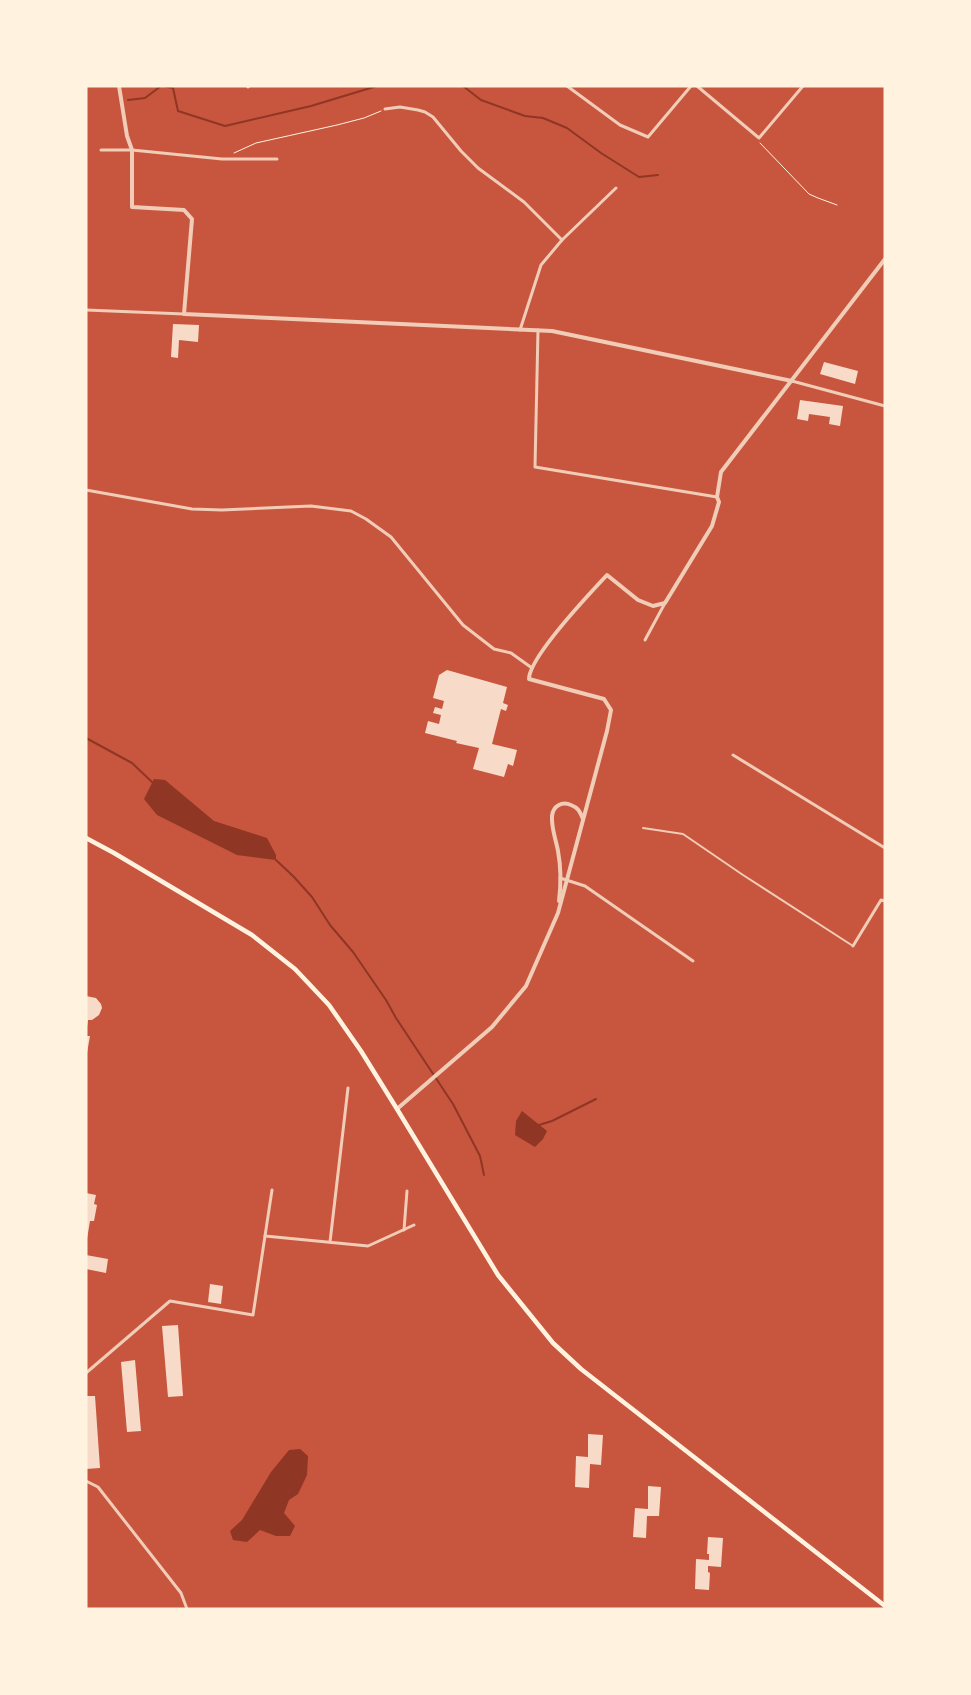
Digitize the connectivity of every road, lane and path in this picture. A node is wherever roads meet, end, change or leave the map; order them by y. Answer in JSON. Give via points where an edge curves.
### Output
{"nodes":[{"id":1,"x":119,"y":86,"type":"edge"},
{"id":2,"x":567,"y":86,"type":"edge"},
{"id":3,"x":691,"y":86,"type":"edge"},
{"id":4,"x":697,"y":86,"type":"edge"},
{"id":5,"x":803,"y":86,"type":"edge"},
{"id":6,"x":385,"y":109,"type":"joint"},
{"id":7,"x":758,"y":138,"type":"junction"},
{"id":8,"x":100,"y":150,"type":"dead end"},
{"id":9,"x":132,"y":150,"type":"junction"},
{"id":10,"x":222,"y":159,"type":"junction"},
{"id":11,"x":277,"y":159,"type":"dead end"},
{"id":12,"x":616,"y":188,"type":"dead end"},
{"id":13,"x":837,"y":205,"type":"dead end"},
{"id":14,"x":562,"y":240,"type":"junction"},
{"id":15,"x":885,"y":259,"type":"edge"},
{"id":16,"x":86,"y":310,"type":"edge"},
{"id":17,"x":184,"y":314,"type":"junction"},
{"id":18,"x":520,"y":330,"type":"junction"},
{"id":19,"x":538,"y":330,"type":"junction"},
{"id":20,"x":792,"y":381,"type":"junction"},
{"id":21,"x":885,"y":406,"type":"edge"},
{"id":22,"x":86,"y":490,"type":"edge"},
{"id":23,"x":717,"y":497,"type":"junction"},
{"id":24,"x":665,"y":603,"type":"junction"},
{"id":25,"x":645,"y":640,"type":"dead end"},
{"id":26,"x":532,"y":668,"type":"junction"},
{"id":27,"x":733,"y":755,"type":"dead end"},
{"id":28,"x":583,"y":819,"type":"junction"},
{"id":29,"x":643,"y":828,"type":"dead end"},
{"id":30,"x":86,"y":838,"type":"edge"},
{"id":31,"x":885,"y":848,"type":"edge"},
{"id":32,"x":560,"y":878,"type":"junction"},
{"id":33,"x":568,"y":880,"type":"junction"},
{"id":34,"x":885,"y":901,"type":"edge"},
{"id":35,"x":558,"y":913,"type":"junction"},
{"id":36,"x":853,"y":946,"type":"joint"},
{"id":37,"x":693,"y":961,"type":"dead end"},
{"id":38,"x":348,"y":1088,"type":"dead end"},
{"id":39,"x":397,"y":1109,"type":"junction"},
{"id":40,"x":272,"y":1190,"type":"dead end"},
{"id":41,"x":408,"y":1191,"type":"dead end"},
{"id":42,"x":414,"y":1226,"type":"dead end"},
{"id":43,"x":404,"y":1230,"type":"junction"},
{"id":44,"x":265,"y":1236,"type":"junction"},
{"id":45,"x":330,"y":1242,"type":"junction"},
{"id":46,"x":86,"y":1374,"type":"edge"},
{"id":47,"x":86,"y":1481,"type":"edge"},
{"id":48,"x":885,"y":1606,"type":"edge"},
{"id":49,"x":187,"y":1609,"type":"edge"}],
"edges":[{"from":1,"to":9,"type":"street"},
{"from":2,"to":3,"type":"street","via":[[620,125],[648,138]]},
{"from":4,"to":7,"type":"street"},
{"from":5,"to":7,"type":"street"},
{"from":6,"to":10,"type":"path","via":[[346,123],[256,143]]},
{"from":6,"to":14,"type":"street","via":[[400,107],[433,116],[478,168],[524,202]]},
{"from":7,"to":13,"type":"path","via":[[760,144],[810,194]]},
{"from":8,"to":9,"type":"street"},
{"from":9,"to":10,"type":"street"},
{"from":9,"to":17,"type":"street","via":[[132,206],[184,210],[192,219]]},
{"from":10,"to":11,"type":"street"},
{"from":12,"to":14,"type":"street"},
{"from":14,"to":18,"type":"street","via":[[541,265]]},
{"from":15,"to":20,"type":"street"},
{"from":16,"to":17,"type":"street"},
{"from":17,"to":18,"type":"street"},
{"from":18,"to":19,"type":"street"},
{"from":19,"to":20,"type":"street"},
{"from":19,"to":23,"type":"street","via":[[535,467]]},
{"from":20,"to":21,"type":"street"},
{"from":20,"to":23,"type":"street","via":[[721,472]]},
{"from":22,"to":26,"type":"street","via":[[192,509],[311,506],[351,510],[391,537],[463,625],[494,649],[511,653]]},
{"from":23,"to":24,"type":"street","via":[[719,502],[712,526]]},
{"from":24,"to":25,"type":"street"},
{"from":24,"to":26,"type":"street","via":[[654,606],[638,600],[607,575],[558,631]]},
{"from":26,"to":28,"type":"street","via":[[529,679],[604,699],[611,710]]},
{"from":27,"to":31,"type":"street"},
{"from":28,"to":32,"type":"street","via":[[579,809],[569,803],[559,804],[554,809],[552,817]]},
{"from":28,"to":33,"type":"street"},
{"from":29,"to":36,"type":"lane","via":[[683,834]]},
{"from":30,"to":39,"type":"main road","via":[[252,935],[295,969],[329,1005]]},
{"from":32,"to":33,"type":"street"},
{"from":32,"to":35,"type":"street"},
{"from":33,"to":35,"type":"street"},
{"from":33,"to":37,"type":"street","via":[[584,886]]},
{"from":34,"to":36,"type":"street","via":[[881,900]]},
{"from":35,"to":39,"type":"street","via":[[526,986],[504,1014],[465,1052]]},
{"from":38,"to":45,"type":"street"},
{"from":39,"to":48,"type":"main road","via":[[498,1275],[553,1343],[581,1369]]},
{"from":40,"to":44,"type":"street"},
{"from":41,"to":43,"type":"street"},
{"from":42,"to":43,"type":"street"},
{"from":43,"to":45,"type":"street","via":[[368,1246]]},
{"from":44,"to":45,"type":"street"},
{"from":44,"to":46,"type":"street","via":[[253,1315],[170,1301]]},
{"from":47,"to":49,"type":"street","via":[[98,1487],[181,1593]]}]}
